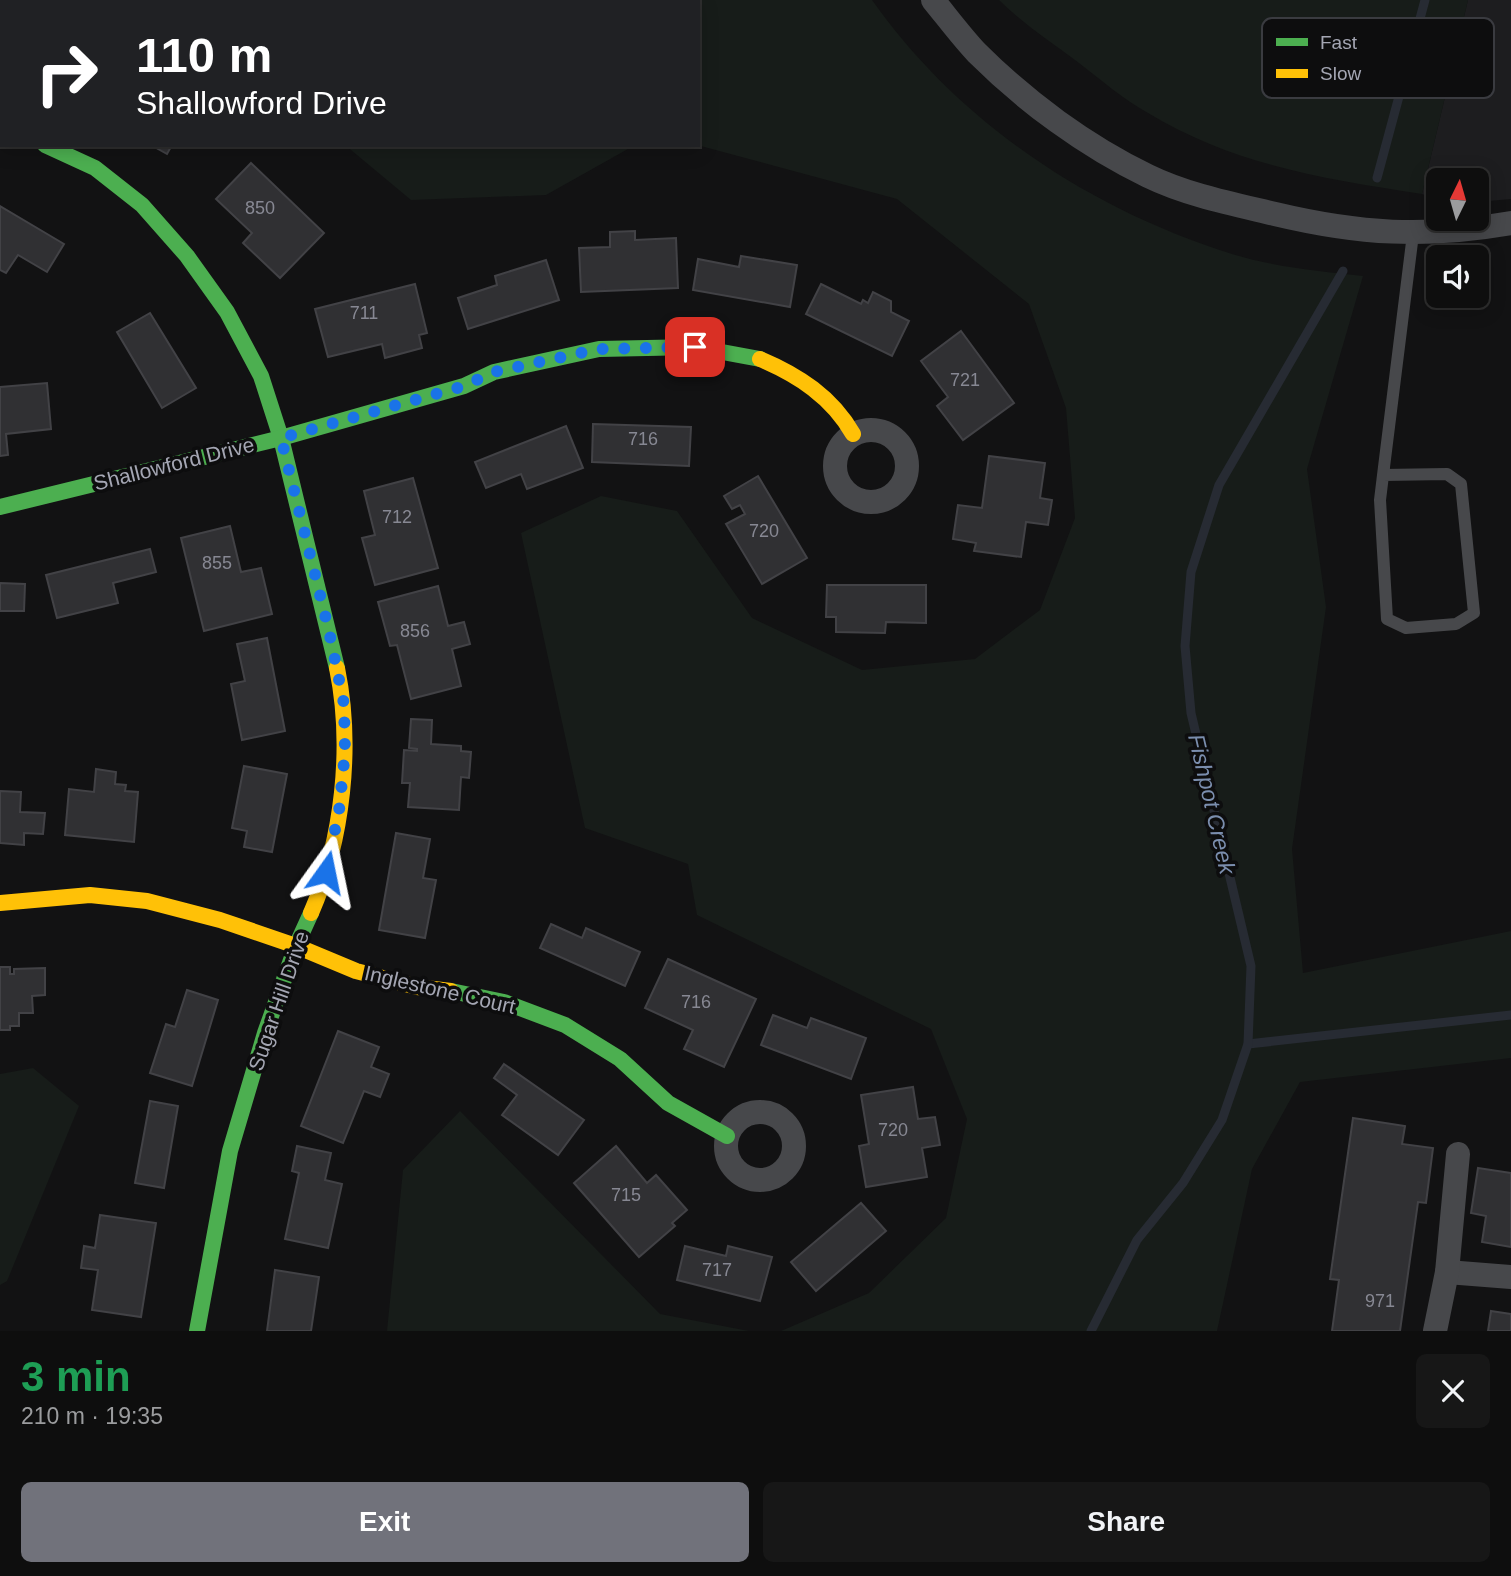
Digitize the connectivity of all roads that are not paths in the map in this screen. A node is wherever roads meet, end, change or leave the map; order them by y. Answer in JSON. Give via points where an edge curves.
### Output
{"nodes":[{"id":1,"x":933,"y":0,"type":"edge"},
{"id":2,"x":49,"y":147,"type":"edge"},
{"id":3,"x":1511,"y":223,"type":"edge"},
{"id":4,"x":1413,"y":234,"type":"junction"},
{"id":5,"x":853,"y":434,"type":"dead end"},
{"id":6,"x":281,"y":438,"type":"junction"},
{"id":7,"x":1383,"y":475,"type":"junction"},
{"id":8,"x":0,"y":507,"type":"edge"},
{"id":9,"x":0,"y":903,"type":"edge"},
{"id":10,"x":296,"y":946,"type":"junction"},
{"id":11,"x":727,"y":1136,"type":"dead end"},
{"id":12,"x":1458,"y":1154,"type":"dead end"},
{"id":13,"x":1447,"y":1272,"type":"junction"},
{"id":14,"x":1511,"y":1277,"type":"edge"},
{"id":15,"x":197,"y":1331,"type":"edge"},
{"id":16,"x":1435,"y":1331,"type":"edge"}],
"edges":[{"from":1,"to":4,"type":"street","via":[[977,52],[1034,103],[1099,150],[1150,177],[1226,202],[1329,227]]},
{"from":2,"to":6,"type":"street","name":"Sugar Hill Drive","via":[[95,168],[142,205],[187,256],[228,312],[261,376]]},
{"from":3,"to":4,"type":"street"},
{"from":4,"to":7,"type":"lane"},
{"from":5,"to":6,"type":"street","name":"Shallowford Drive","via":[[812,387],[792,373],[758,358],[695,347],[599,349],[494,372],[464,386]]},
{"from":6,"to":8,"type":"street","name":"Shallowford Drive"},
{"from":6,"to":10,"type":"street","name":"Sugar Hill Drive","via":[[344,704],[339,811],[322,887]]},
{"from":7,"to":7,"type":"lane","via":[[1380,500],[1387,619],[1406,628],[1456,624],[1474,613],[1461,485],[1447,474]]},
{"from":9,"to":10,"type":"street","name":"Inglestone Court","via":[[90,895],[147,901]]},
{"from":10,"to":11,"type":"street","name":"Inglestone Court","via":[[356,971],[504,1002],[565,1025],[620,1059],[668,1103]]},
{"from":10,"to":15,"type":"street","name":"Sugar Hill Drive","via":[[230,1151]]},
{"from":12,"to":13,"type":"street"},
{"from":13,"to":14,"type":"street"},
{"from":13,"to":16,"type":"street"}]}
